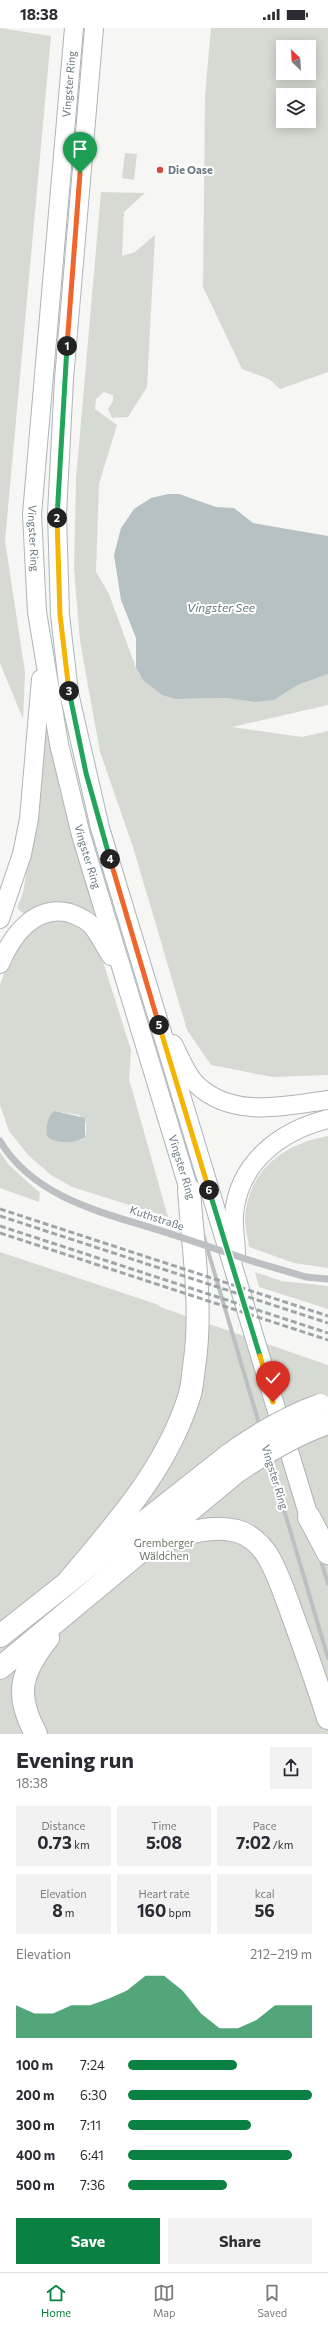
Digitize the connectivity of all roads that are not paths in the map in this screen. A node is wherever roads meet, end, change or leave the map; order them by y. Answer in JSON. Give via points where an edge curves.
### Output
{"nodes":[{"id":1,"x":74,"y":28,"type":"edge"},
{"id":2,"x":94,"y":28,"type":"edge"},
{"id":3,"x":43,"y":647,"type":"junction"},
{"id":4,"x":0,"y":919,"type":"edge"},
{"id":5,"x":0,"y":964,"type":"edge"},
{"id":6,"x":124,"y":979,"type":"junction"},
{"id":7,"x":150,"y":996,"type":"junction"},
{"id":8,"x":328,"y":1100,"type":"edge"},
{"id":9,"x":328,"y":1119,"type":"edge"},
{"id":10,"x":328,"y":1123,"type":"edge"},
{"id":11,"x":310,"y":1125,"type":"junction"},
{"id":12,"x":0,"y":1141,"type":"edge"},
{"id":13,"x":189,"y":1190,"type":"junction"},
{"id":14,"x":198,"y":1216,"type":"dead end"},
{"id":15,"x":202,"y":1230,"type":"dead end"},
{"id":16,"x":236,"y":1278,"type":"junction"},
{"id":17,"x":328,"y":1279,"type":"edge"},
{"id":18,"x":325,"y":1414,"type":"edge"},
{"id":19,"x":262,"y":1436,"type":"dead end"},
{"id":20,"x":265,"y":1444,"type":"dead end"},
{"id":21,"x":232,"y":1464,"type":"junction"},
{"id":22,"x":308,"y":1517,"type":"joint"},
{"id":23,"x":145,"y":1547,"type":"junction"},
{"id":24,"x":322,"y":1551,"type":"edge"},
{"id":25,"x":67,"y":1583,"type":"junction"},
{"id":26,"x":328,"y":1584,"type":"edge"},
{"id":27,"x":70,"y":1611,"type":"junction"},
{"id":28,"x":0,"y":1636,"type":"edge"},
{"id":29,"x":328,"y":1658,"type":"edge"},
{"id":30,"x":0,"y":1668,"type":"edge"},
{"id":31,"x":328,"y":1718,"type":"edge"},
{"id":32,"x":36,"y":1734,"type":"edge"}],
"edges":[{"from":1,"to":3,"type":"main road","name":"Vingster Ring","via":[[32,514],[37,612]]},
{"from":2,"to":7,"type":"main road","name":"Vingster Ring","via":[[64,379],[57,564],[69,693],[86,773]]},
{"from":3,"to":4,"type":"main road","via":[[29,819],[22,854]]},
{"from":3,"to":6,"type":"main road","name":"Vingster Ring","via":[[62,759],[81,835]]},
{"from":5,"to":6,"type":"main road","via":[[16,934],[29,920],[43,913],[63,912],[79,916],[93,926]]},
{"from":6,"to":13,"type":"main road","name":"Vingster Ring"},
{"from":7,"to":8,"type":"main road","via":[[182,1063],[196,1083],[212,1096],[228,1104],[249,1108],[279,1107]]},
{"from":7,"to":16,"type":"main road","name":"Vingster Ring"},
{"from":9,"to":11,"type":"main road"},
{"from":10,"to":11,"type":"main road"},
{"from":11,"to":16,"type":"main road","via":[[274,1142],[258,1156],[244,1176],[234,1216]]},
{"from":12,"to":17,"type":"street","name":"Kuthstraße","bridge":true,"via":[[18,1165],[32,1178],[77,1203],[255,1262],[306,1277]]},
{"from":13,"to":14,"type":"street","name":"Vingster Ring"},
{"from":13,"to":25,"type":"highway","via":[[197,1293],[197,1346],[190,1393],[165,1456],[145,1487]]},
{"from":15,"to":19,"type":"street","name":"Vingster Ring"},
{"from":16,"to":22,"type":"main road","name":"Vingster Ring"},
{"from":18,"to":21,"type":"highway","bridge":true,"via":[[300,1433]]},
{"from":20,"to":29,"type":"street","name":"Vingster Ring"},
{"from":21,"to":23,"type":"highway"},
{"from":21,"to":25,"type":"highway"},
{"from":22,"to":24,"type":"highway"},
{"from":23,"to":27,"type":"highway"},
{"from":23,"to":31,"type":"highway","via":[[195,1532],[218,1529],[238,1531],[256,1541],[266,1553],[279,1581]]},
{"from":24,"to":26,"type":"street"},
{"from":25,"to":28,"type":"highway"},
{"from":27,"to":30,"type":"highway"},
{"from":27,"to":32,"type":"highway","via":[[37,1654],[23,1678],[22,1697],[26,1716]]}]}
